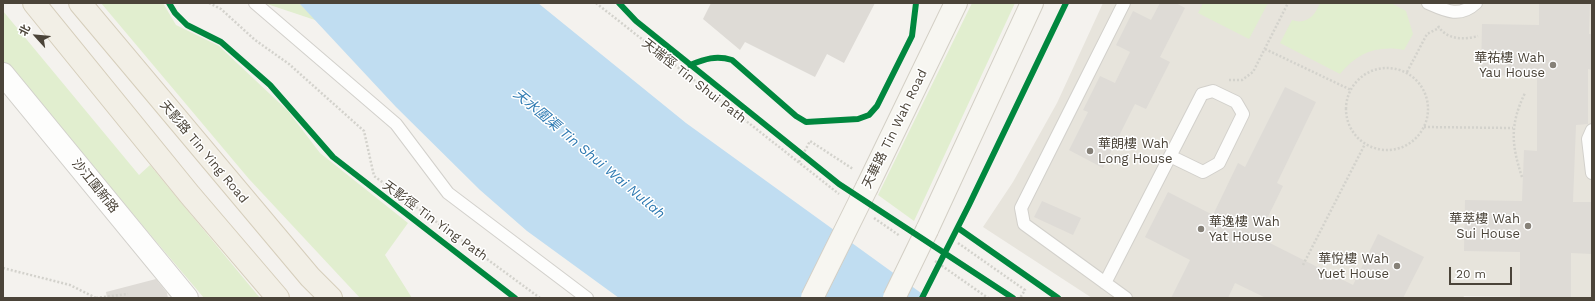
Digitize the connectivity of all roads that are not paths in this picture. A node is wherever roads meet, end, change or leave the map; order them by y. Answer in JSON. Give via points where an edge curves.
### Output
{"nodes":[{"id":1,"x":34,"y":3,"type":"edge"},
{"id":2,"x":80,"y":3,"type":"edge"},
{"id":3,"x":255,"y":3,"type":"edge"},
{"id":4,"x":956,"y":3,"type":"edge"},
{"id":5,"x":1032,"y":3,"type":"edge"},
{"id":6,"x":1124,"y":3,"type":"edge"},
{"id":7,"x":1428,"y":3,"type":"edge"},
{"id":8,"x":1476,"y":3,"type":"edge"},
{"id":9,"x":3,"y":74,"type":"edge"},
{"id":10,"x":11,"y":96,"type":"edge"},
{"id":11,"x":1592,"y":130,"type":"edge"},
{"id":12,"x":1170,"y":156,"type":"junction"},
{"id":13,"x":1592,"y":172,"type":"edge"},
{"id":14,"x":1105,"y":282,"type":"junction"},
{"id":15,"x":187,"y":298,"type":"edge"},
{"id":16,"x":278,"y":298,"type":"edge"},
{"id":17,"x":331,"y":298,"type":"edge"},
{"id":18,"x":587,"y":298,"type":"edge"},
{"id":19,"x":812,"y":298,"type":"edge"},
{"id":20,"x":894,"y":298,"type":"edge"},
{"id":21,"x":1126,"y":298,"type":"edge"}],
"edges":[{"from":1,"to":16,"type":"main road","via":[[190,196]]},
{"from":2,"to":17,"type":"main road","name":"天影路 Tin Ying Road","via":[[305,271]]},
{"from":3,"to":18,"type":"lane","via":[[396,124],[448,193]]},
{"from":4,"to":19,"type":"main road","name":"天華路 Tin Wah Road","bridge":true},
{"from":5,"to":20,"type":"main road","bridge":true},
{"from":6,"to":14,"type":"lane","via":[[1021,208],[1024,224]]},
{"from":7,"to":8,"type":"lane","via":[[1448,12],[1469,10]]},
{"from":9,"to":10,"type":"street","name":"沙江圍新路"},
{"from":10,"to":15,"type":"street","name":"沙江圍新路"},
{"from":11,"to":13,"type":"lane","via":[[1588,139]]},
{"from":12,"to":12,"type":"lane","via":[[1202,94],[1213,91],[1236,102],[1243,114],[1219,163],[1203,172]]},
{"from":12,"to":14,"type":"lane"},
{"from":14,"to":21,"type":"lane"}]}
